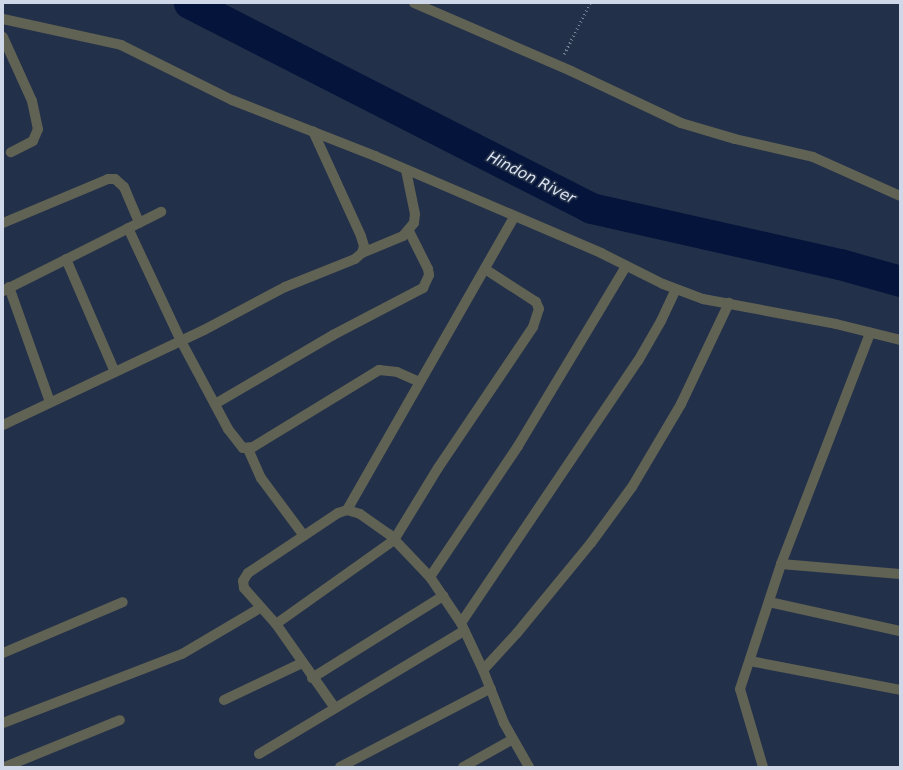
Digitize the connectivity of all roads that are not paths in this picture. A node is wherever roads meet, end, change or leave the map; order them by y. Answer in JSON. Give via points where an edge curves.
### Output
{"nodes":[{"id":1,"x":414,"y":3,"type":"edge"},
{"id":2,"x":3,"y":19,"type":"edge"},
{"id":3,"x":3,"y":37,"type":"edge"},
{"id":4,"x":313,"y":131,"type":"junction"},
{"id":5,"x":10,"y":152,"type":"dead end"},
{"id":6,"x":406,"y":170,"type":"junction"},
{"id":7,"x":900,"y":196,"type":"edge"},
{"id":8,"x":161,"y":212,"type":"dead end"},
{"id":9,"x":514,"y":217,"type":"junction"},
{"id":10,"x":3,"y":223,"type":"edge"},
{"id":11,"x":139,"y":223,"type":"junction"},
{"id":12,"x":128,"y":228,"type":"junction"},
{"id":13,"x":409,"y":231,"type":"junction"},
{"id":14,"x":362,"y":254,"type":"junction"},
{"id":15,"x":66,"y":259,"type":"junction"},
{"id":16,"x":626,"y":266,"type":"junction"},
{"id":17,"x":485,"y":269,"type":"junction"},
{"id":18,"x":6,"y":289,"type":"edge"},
{"id":19,"x":676,"y":289,"type":"junction"},
{"id":20,"x":728,"y":303,"type":"junction"},
{"id":21,"x":870,"y":332,"type":"junction"},
{"id":22,"x":900,"y":340,"type":"edge"},
{"id":23,"x":181,"y":341,"type":"junction"},
{"id":24,"x":115,"y":372,"type":"junction"},
{"id":25,"x":420,"y":382,"type":"junction"},
{"id":26,"x":50,"y":402,"type":"junction"},
{"id":27,"x":215,"y":404,"type":"junction"},
{"id":28,"x":3,"y":424,"type":"edge"},
{"id":29,"x":248,"y":449,"type":"junction"},
{"id":30,"x":347,"y":510,"type":"junction"},
{"id":31,"x":304,"y":536,"type":"junction"},
{"id":32,"x":394,"y":540,"type":"junction"},
{"id":33,"x":781,"y":564,"type":"junction"},
{"id":34,"x":900,"y":574,"type":"edge"},
{"id":35,"x":430,"y":577,"type":"junction"},
{"id":36,"x":442,"y":596,"type":"junction"},
{"id":37,"x":123,"y":602,"type":"dead end"},
{"id":38,"x":769,"y":602,"type":"junction"},
{"id":39,"x":260,"y":608,"type":"junction"},
{"id":40,"x":276,"y":624,"type":"junction"},
{"id":41,"x":462,"y":627,"type":"junction"},
{"id":42,"x":900,"y":631,"type":"edge"},
{"id":43,"x":3,"y":652,"type":"edge"},
{"id":44,"x":750,"y":660,"type":"junction"},
{"id":45,"x":302,"y":663,"type":"junction"},
{"id":46,"x":483,"y":670,"type":"junction"},
{"id":47,"x":312,"y":678,"type":"junction"},
{"id":48,"x":491,"y":688,"type":"junction"},
{"id":49,"x":900,"y":690,"type":"edge"},
{"id":50,"x":224,"y":700,"type":"dead end"},
{"id":51,"x":335,"y":708,"type":"junction"},
{"id":52,"x":120,"y":720,"type":"dead end"},
{"id":53,"x":3,"y":724,"type":"edge"},
{"id":54,"x":513,"y":738,"type":"junction"},
{"id":55,"x":259,"y":754,"type":"dead end"},
{"id":56,"x":5,"y":767,"type":"edge"},
{"id":57,"x":340,"y":767,"type":"edge"},
{"id":58,"x":463,"y":767,"type":"edge"},
{"id":59,"x":529,"y":767,"type":"edge"},
{"id":60,"x":763,"y":767,"type":"edge"}],
"edges":[{"from":1,"to":7,"type":"street","via":[[681,123],[735,139],[813,157]]},
{"from":2,"to":4,"type":"street","via":[[121,45],[232,100]]},
{"from":3,"to":5,"type":"street","via":[[32,101],[38,129],[32,141]]},
{"from":4,"to":6,"type":"street"},
{"from":4,"to":14,"type":"street","via":[[361,236],[364,246]]},
{"from":6,"to":9,"type":"street"},
{"from":6,"to":13,"type":"street","via":[[414,214],[414,223]]},
{"from":8,"to":11,"type":"street"},
{"from":9,"to":16,"type":"street"},
{"from":9,"to":17,"type":"street"},
{"from":10,"to":11,"type":"street","via":[[108,179],[115,179],[124,187]]},
{"from":11,"to":12,"type":"street"},
{"from":12,"to":15,"type":"street"},
{"from":12,"to":23,"type":"street"},
{"from":13,"to":14,"type":"street"},
{"from":13,"to":27,"type":"street","via":[[428,268],[429,275],[423,288],[333,335]]},
{"from":14,"to":23,"type":"street","via":[[285,287]]},
{"from":15,"to":18,"type":"street"},
{"from":15,"to":24,"type":"street"},
{"from":16,"to":19,"type":"street"},
{"from":16,"to":35,"type":"street","via":[[518,446]]},
{"from":17,"to":25,"type":"street"},
{"from":17,"to":32,"type":"street","via":[[536,302],[539,309],[537,317]]},
{"from":18,"to":26,"type":"street"},
{"from":19,"to":20,"type":"street","via":[[703,299]]},
{"from":19,"to":41,"type":"street","via":[[638,361]]},
{"from":20,"to":21,"type":"street"},
{"from":20,"to":46,"type":"street","via":[[681,404],[632,488],[586,549]]},
{"from":21,"to":22,"type":"street"},
{"from":21,"to":33,"type":"street"},
{"from":23,"to":24,"type":"street"},
{"from":23,"to":27,"type":"street"},
{"from":24,"to":26,"type":"street"},
{"from":25,"to":29,"type":"street","via":[[396,372],[379,370]]},
{"from":25,"to":30,"type":"street"},
{"from":26,"to":28,"type":"street"},
{"from":27,"to":29,"type":"street","via":[[238,446]]},
{"from":29,"to":31,"type":"street","via":[[261,478]]},
{"from":30,"to":31,"type":"street"},
{"from":30,"to":32,"type":"street","via":[[360,514]]},
{"from":31,"to":39,"type":"street","via":[[248,573],[243,581],[244,588]]},
{"from":32,"to":35,"type":"street"},
{"from":32,"to":40,"type":"street"},
{"from":33,"to":34,"type":"street"},
{"from":33,"to":38,"type":"street"},
{"from":35,"to":36,"type":"street"},
{"from":36,"to":41,"type":"street"},
{"from":36,"to":47,"type":"street"},
{"from":37,"to":43,"type":"street"},
{"from":38,"to":42,"type":"street"},
{"from":38,"to":44,"type":"street"},
{"from":39,"to":40,"type":"street"},
{"from":39,"to":53,"type":"street","via":[[182,654]]},
{"from":40,"to":45,"type":"street"},
{"from":41,"to":46,"type":"street"},
{"from":41,"to":51,"type":"street"},
{"from":44,"to":49,"type":"street"},
{"from":44,"to":60,"type":"street","via":[[740,689]]},
{"from":45,"to":47,"type":"street"},
{"from":45,"to":50,"type":"street"},
{"from":46,"to":48,"type":"street"},
{"from":47,"to":51,"type":"street"},
{"from":48,"to":54,"type":"street"},
{"from":48,"to":57,"type":"street"},
{"from":51,"to":55,"type":"street"},
{"from":52,"to":56,"type":"street"},
{"from":54,"to":58,"type":"street"},
{"from":54,"to":59,"type":"street"}]}
